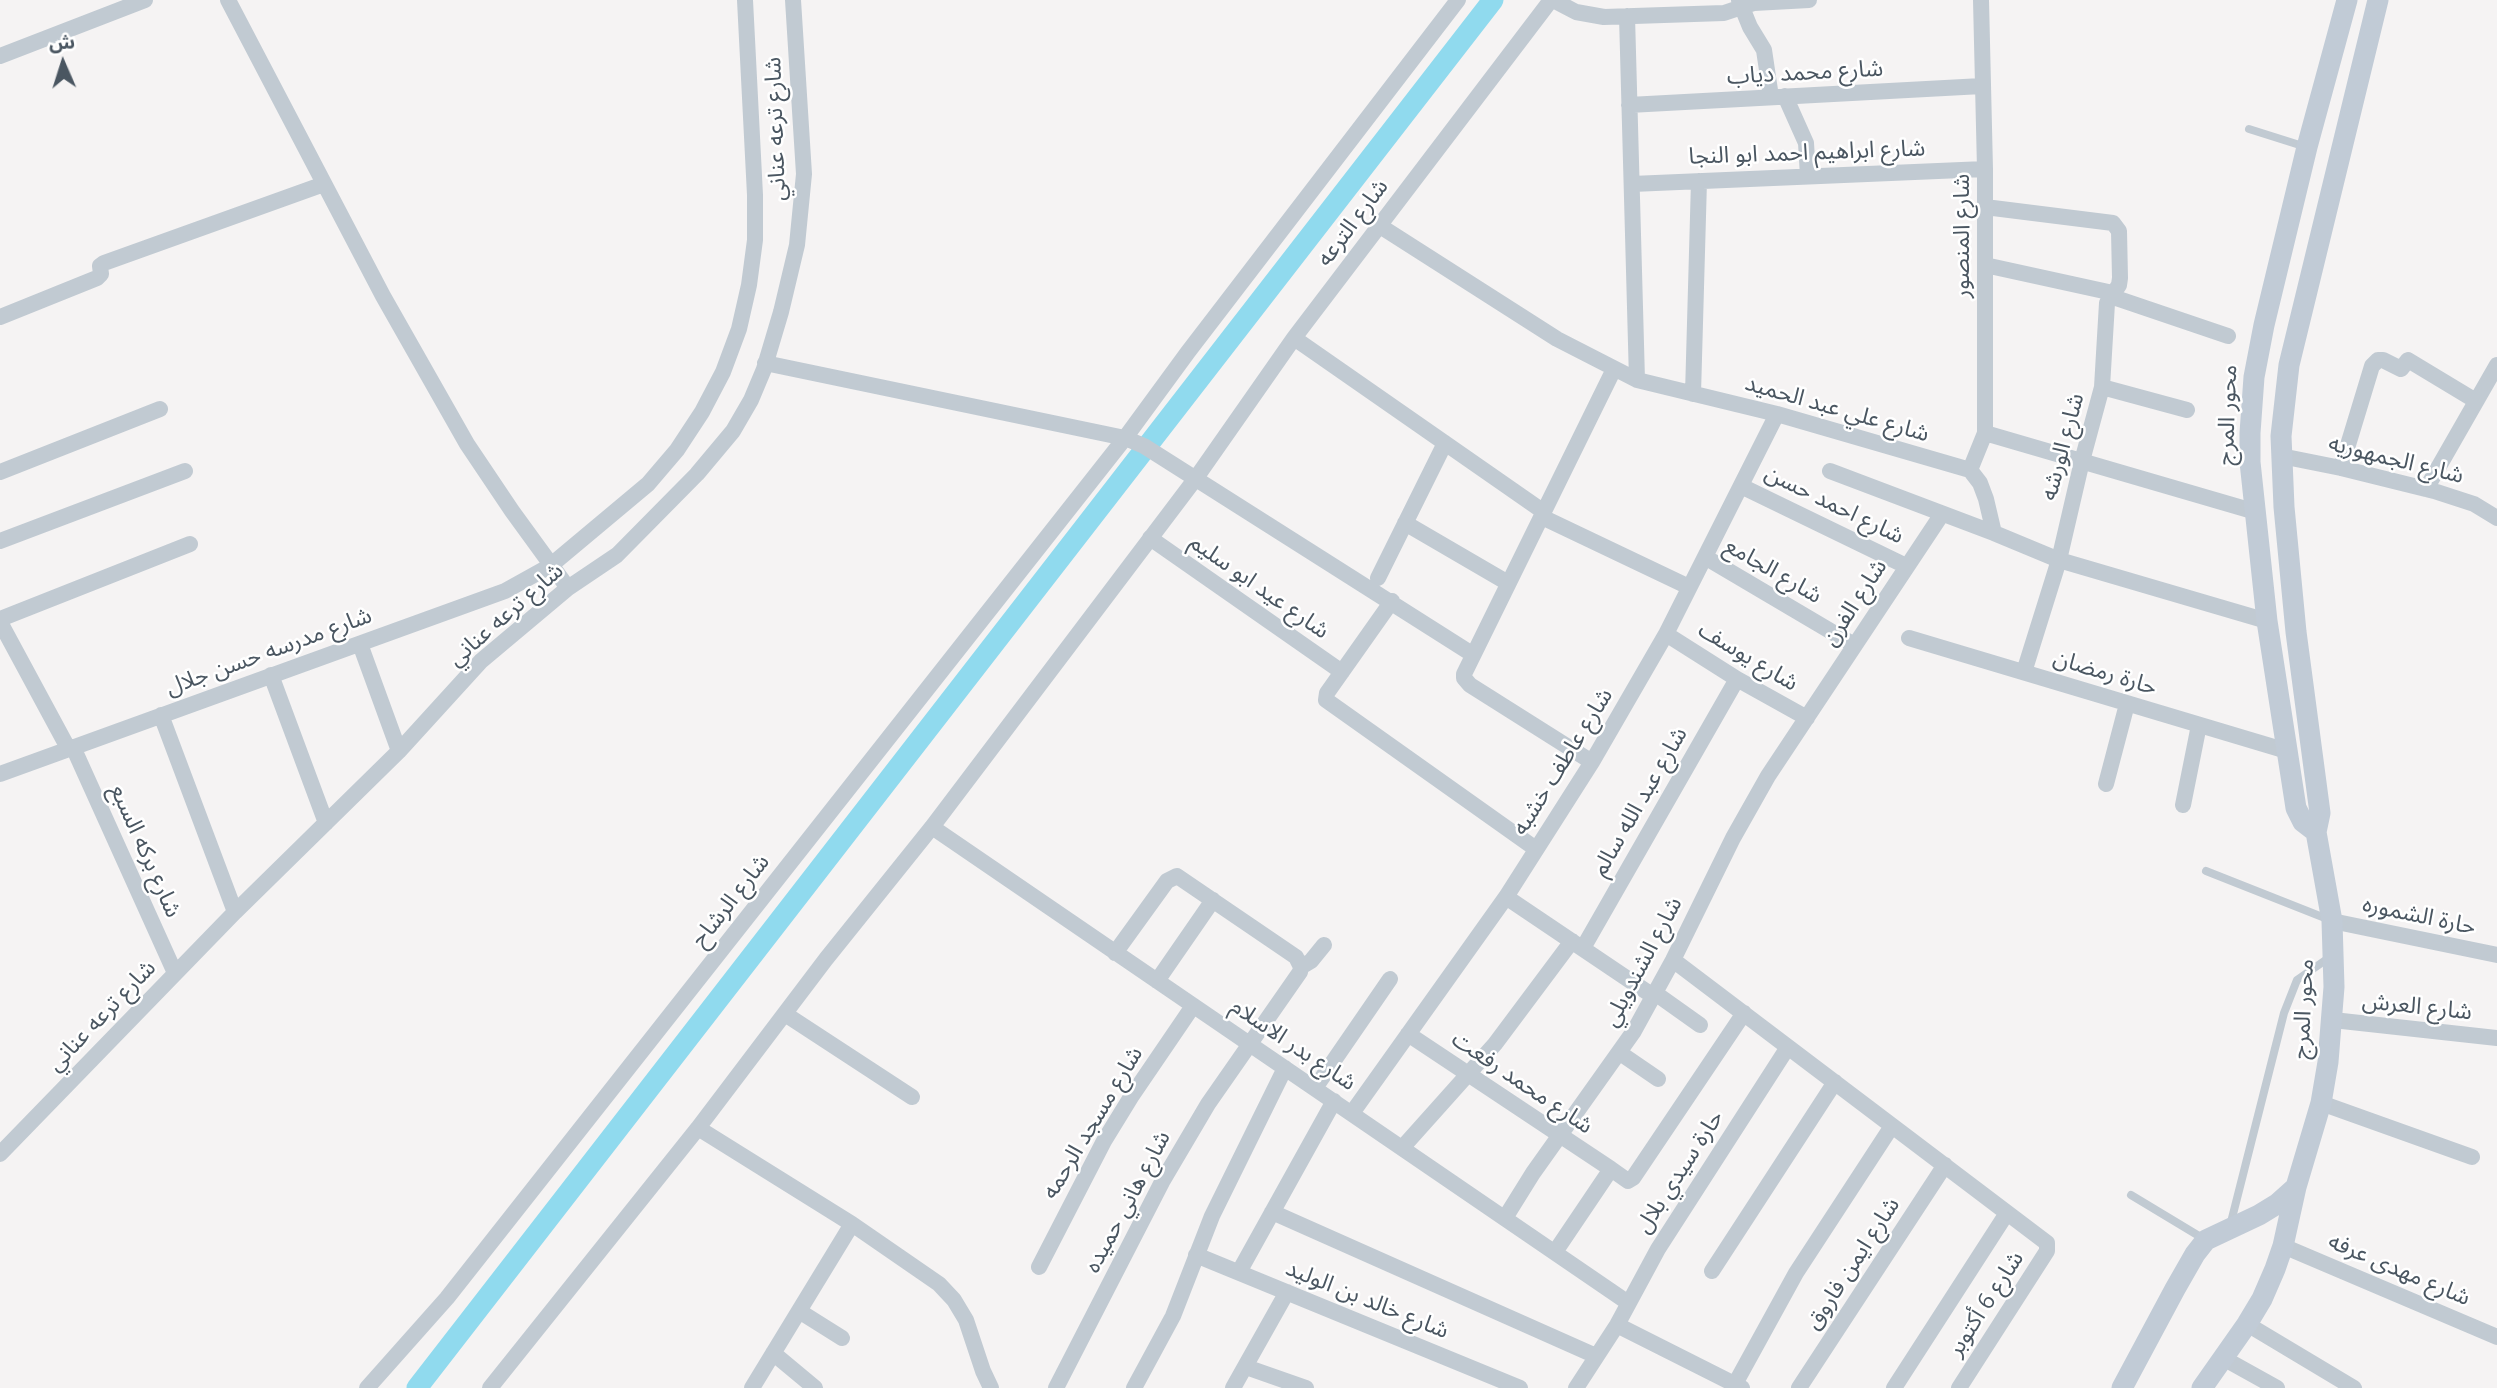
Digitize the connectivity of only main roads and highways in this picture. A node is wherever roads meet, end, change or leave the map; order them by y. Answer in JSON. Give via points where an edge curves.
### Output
{"nodes":[{"id":1,"x":2347,"y":0,"type":"edge"},
{"id":2,"x":2378,"y":0,"type":"edge"},
{"id":3,"x":2316,"y":832,"type":"junction"},
{"id":4,"x":2296,"y":1187,"type":"junction"},
{"id":5,"x":2122,"y":1388,"type":"edge"},
{"id":6,"x":2202,"y":1388,"type":"edge"}],
"edges":[{"from":1,"to":3,"type":"main road","name":"محور المرج","via":[[2264,325],[2250,433],[2267,621],[2287,751],[2298,815]]},
{"from":2,"to":3,"type":"main road","name":"محور المرج","via":[[2284,399],[2281,456],[2296,632],[2320,813]]},
{"from":3,"to":4,"type":"main road","name":"محور المرج","via":[[2332,921],[2333,1020],[2321,1103]]},
{"from":4,"to":5,"type":"main road","via":[[2268,1209],[2206,1240]]},
{"from":4,"to":6,"type":"main road","name":"محور المرج","via":[[2283,1246],[2262,1299]]}]}
